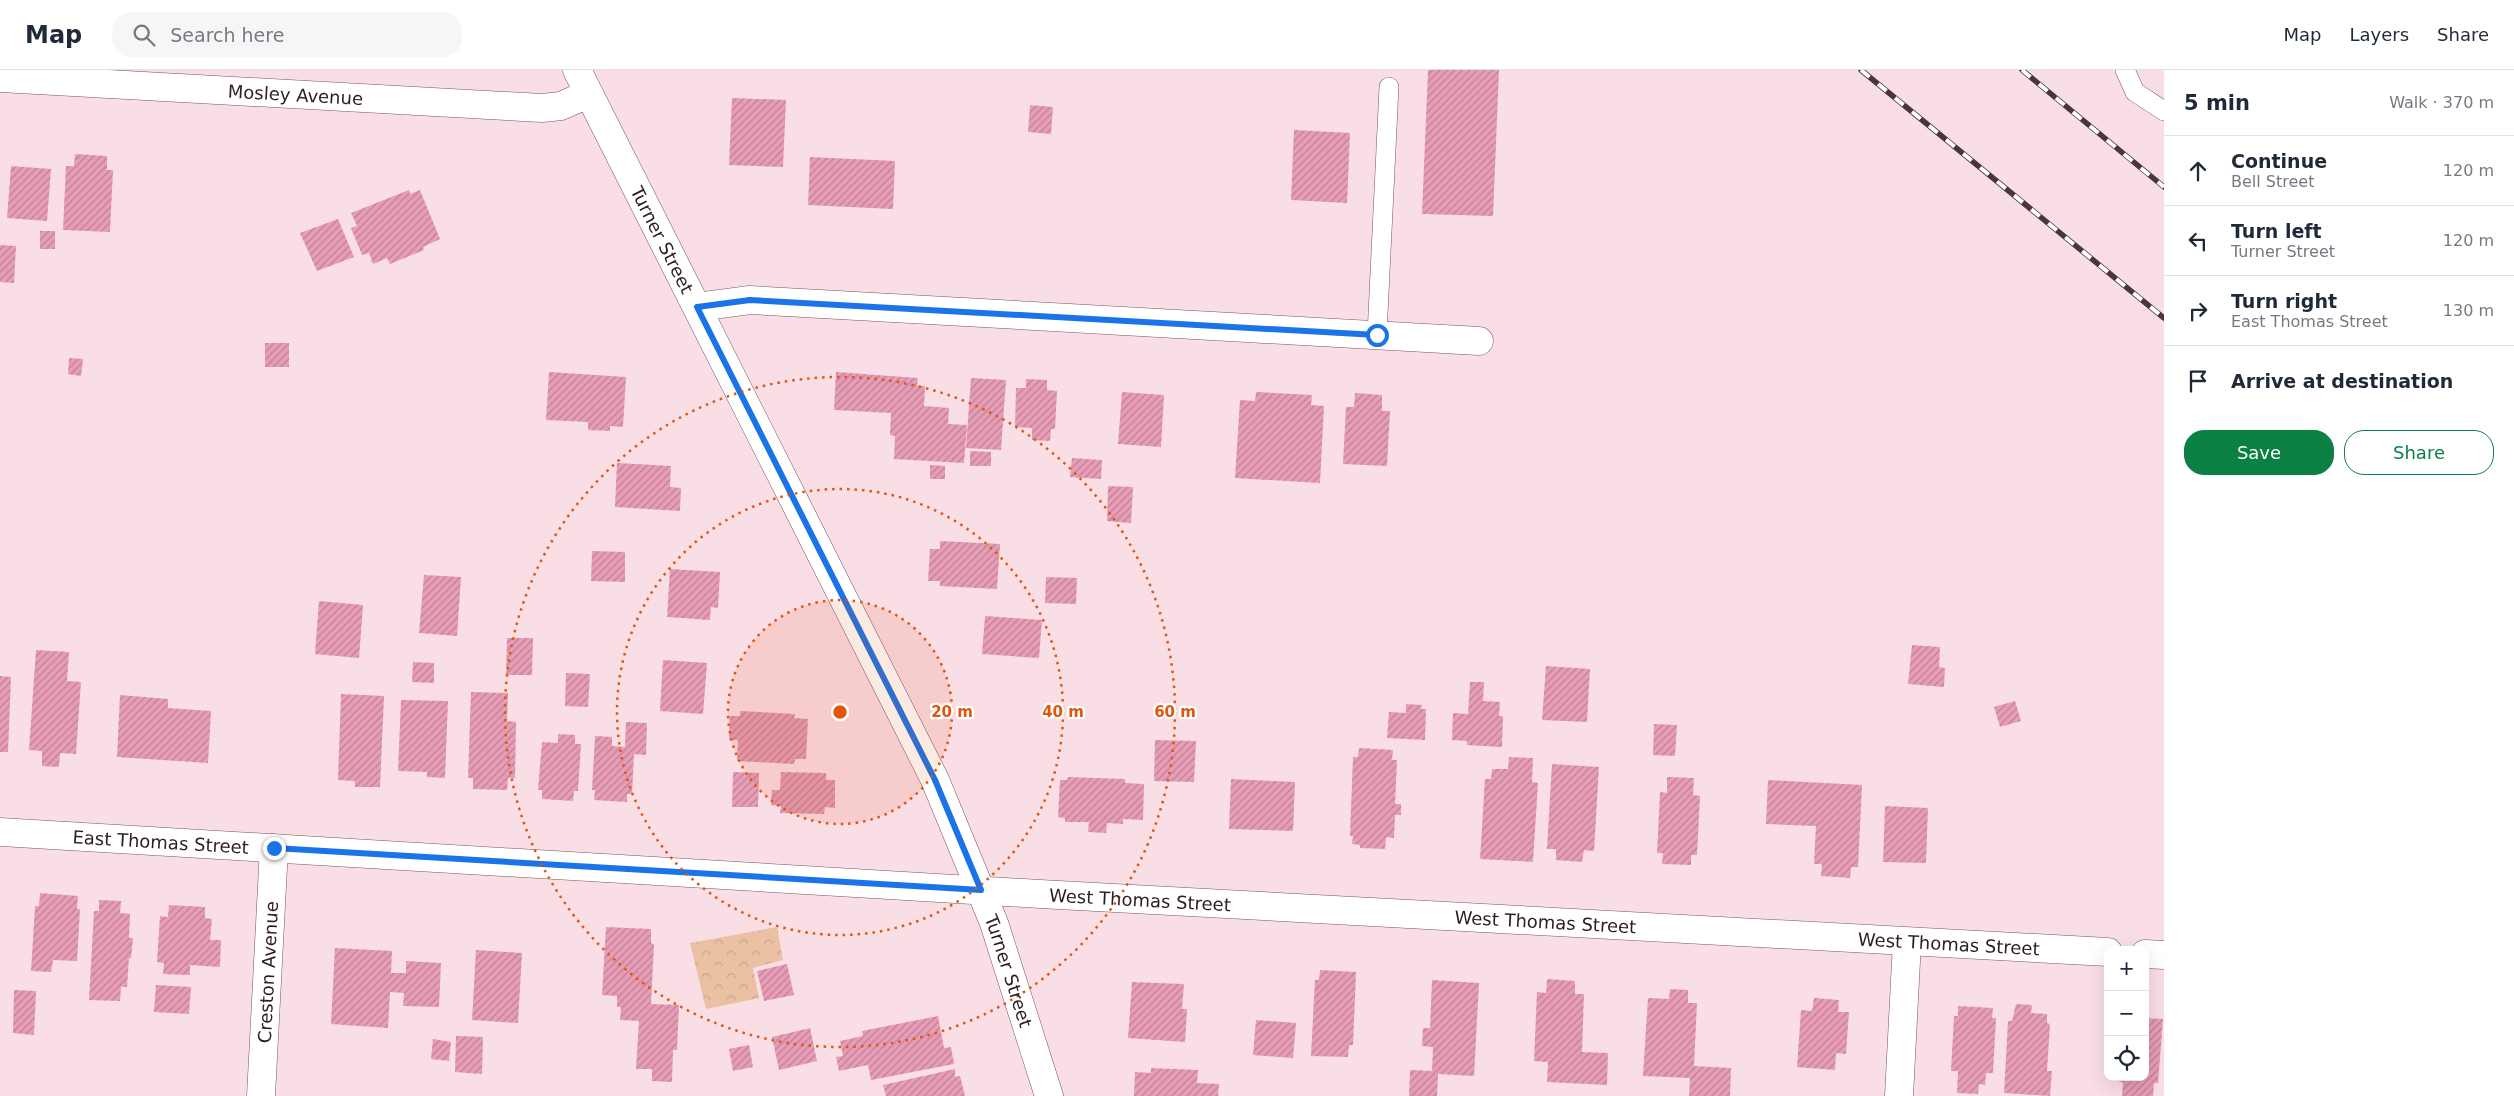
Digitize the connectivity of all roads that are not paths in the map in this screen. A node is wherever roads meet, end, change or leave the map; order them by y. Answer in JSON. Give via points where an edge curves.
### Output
{"nodes":[{"id":1,"x":2125,"y":70,"type":"edge"},
{"id":2,"x":0,"y":78,"type":"edge"},
{"id":3,"x":582,"y":82,"type":"edge"},
{"id":4,"x":1388,"y":87,"type":"dead end"},
{"id":5,"x":2164,"y":111,"type":"edge"},
{"id":6,"x":697,"y":307,"type":"junction"},
{"id":7,"x":1377,"y":335,"type":"junction"},
{"id":8,"x":1478,"y":341,"type":"dead end"},
{"id":9,"x":0,"y":832,"type":"edge"},
{"id":10,"x":274,"y":848,"type":"junction"},
{"id":11,"x":981,"y":890,"type":"junction"},
{"id":12,"x":1907,"y":942,"type":"junction"},
{"id":13,"x":2104,"y":952,"type":"edge"},
{"id":14,"x":2149,"y":954,"type":"edge"},
{"id":15,"x":2164,"y":955,"type":"edge"},
{"id":16,"x":261,"y":1096,"type":"edge"},
{"id":17,"x":1049,"y":1096,"type":"edge"},
{"id":18,"x":1899,"y":1096,"type":"edge"}],
"edges":[{"from":1,"to":5,"type":"lane","via":[[2135,92]]},
{"from":2,"to":3,"type":"street","name":"Mosley Avenue","via":[[542,108],[561,106]]},
{"from":3,"to":6,"type":"street","name":"Turner Street"},
{"from":4,"to":7,"type":"lane"},
{"from":6,"to":7,"type":"street","via":[[750,300]]},
{"from":6,"to":11,"type":"street","name":"Turner Street","via":[[935,780]]},
{"from":7,"to":8,"type":"street"},
{"from":9,"to":10,"type":"street","name":"East Thomas Street"},
{"from":10,"to":11,"type":"street","name":"East Thomas Street"},
{"from":10,"to":16,"type":"street","name":"Creston Avenue"},
{"from":11,"to":12,"type":"street","name":"West Thomas Street"},
{"from":11,"to":17,"type":"street","name":"Turner Street"},
{"from":12,"to":13,"type":"street","name":"West Thomas Street"},
{"from":12,"to":18,"type":"street"},
{"from":14,"to":15,"type":"street"}]}
